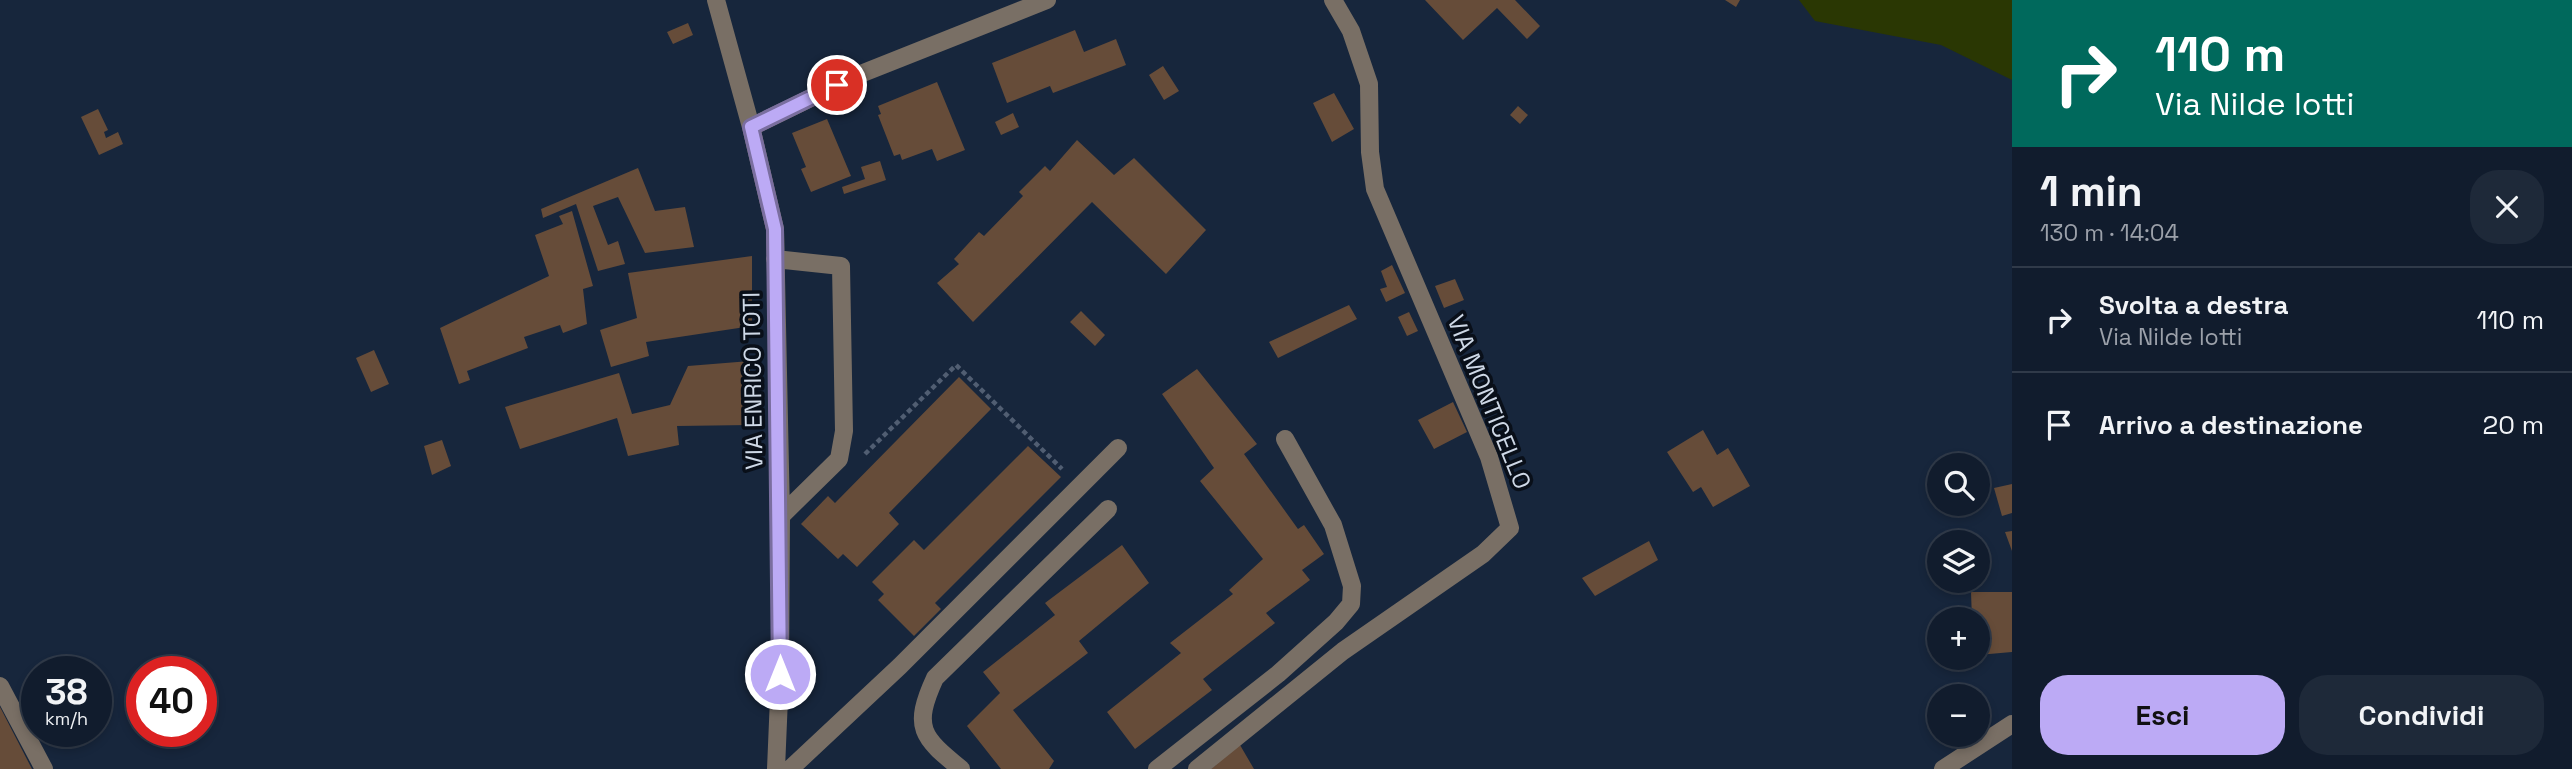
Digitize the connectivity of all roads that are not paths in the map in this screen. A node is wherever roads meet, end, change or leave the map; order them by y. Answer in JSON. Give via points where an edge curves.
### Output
{"nodes":[{"id":1,"x":716,"y":0,"type":"edge"},
{"id":2,"x":1047,"y":0,"type":"edge"},
{"id":3,"x":1333,"y":0,"type":"edge"},
{"id":4,"x":751,"y":127,"type":"junction"},
{"id":5,"x":775,"y":259,"type":"junction"},
{"id":6,"x":1285,"y":439,"type":"dead end"},
{"id":7,"x":1118,"y":448,"type":"dead end"},
{"id":8,"x":1108,"y":509,"type":"dead end"},
{"id":9,"x":780,"y":516,"type":"junction"},
{"id":10,"x":0,"y":687,"type":"edge"},
{"id":11,"x":2012,"y":724,"type":"edge"},
{"id":12,"x":44,"y":769,"type":"edge"},
{"id":13,"x":776,"y":769,"type":"edge"},
{"id":14,"x":790,"y":769,"type":"edge"},
{"id":15,"x":961,"y":769,"type":"edge"},
{"id":16,"x":1157,"y":769,"type":"edge"},
{"id":17,"x":1197,"y":769,"type":"edge"},
{"id":18,"x":1943,"y":769,"type":"edge"}],
"edges":[{"from":1,"to":4,"type":"street","name":"VIA ENRICO TOTI"},
{"from":2,"to":4,"type":"street","via":[[858,75]]},
{"from":3,"to":17,"type":"street","name":"VIA MONTICELLO","via":[[1351,31],[1369,84],[1370,152],[1376,189],[1489,457],[1510,528],[1483,554],[1343,651]]},
{"from":4,"to":5,"type":"street","name":"VIA ENRICO TOTI","via":[[775,229]]},
{"from":5,"to":9,"type":"street","name":"VIA ENRICO TOTI"},
{"from":5,"to":9,"type":"street","via":[[841,266],[844,431],[839,459]]},
{"from":6,"to":16,"type":"street","via":[[1333,526],[1352,586],[1351,604],[1278,674]]},
{"from":7,"to":14,"type":"street"},
{"from":8,"to":15,"type":"street","via":[[935,678],[925,700],[923,726],[928,742]]},
{"from":9,"to":13,"type":"street","name":"VIA ENRICO TOTI"},
{"from":10,"to":12,"type":"street"},
{"from":11,"to":18,"type":"street"}]}
